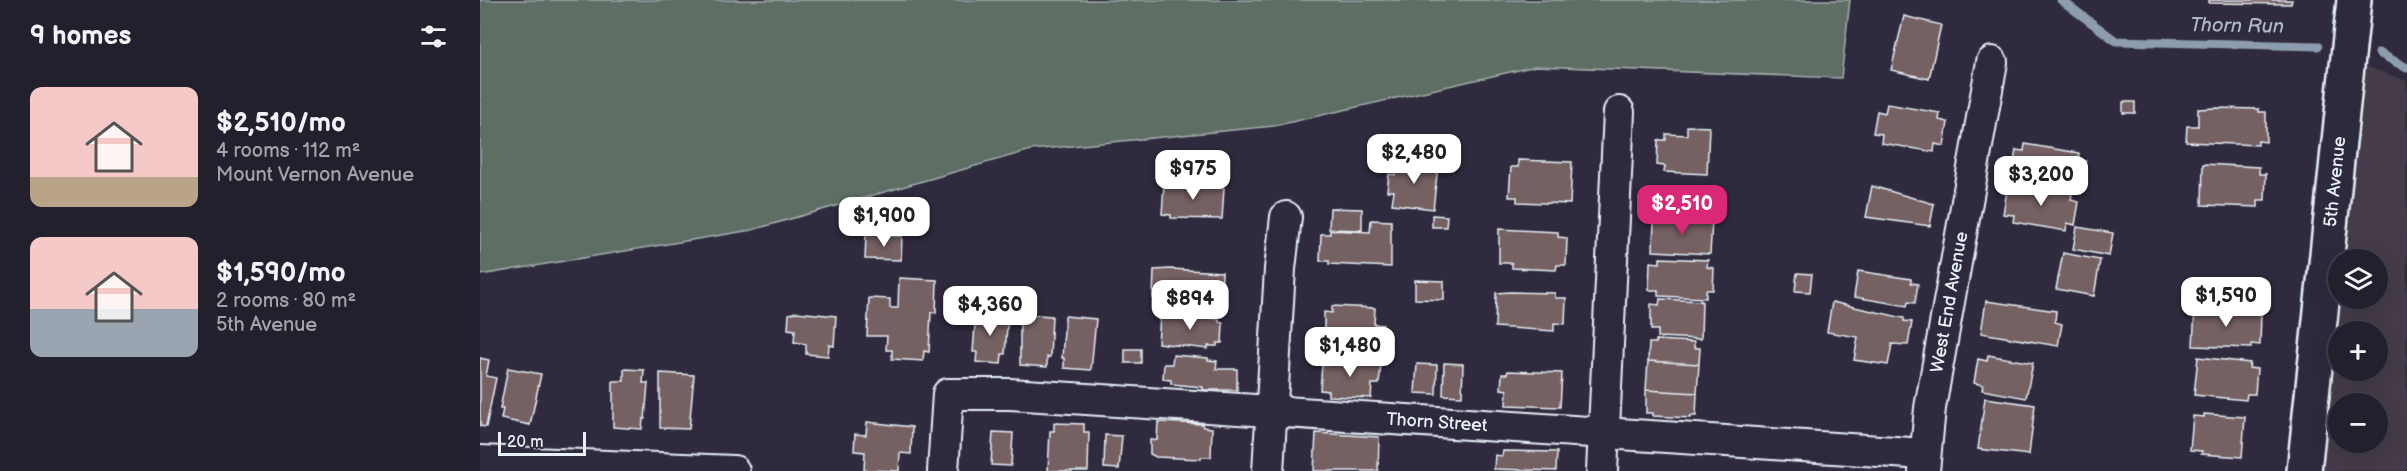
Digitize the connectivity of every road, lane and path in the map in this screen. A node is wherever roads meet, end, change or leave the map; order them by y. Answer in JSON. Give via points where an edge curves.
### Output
{"nodes":[{"id":1,"x":2354,"y":0,"type":"edge"},
{"id":2,"x":1992,"y":62,"type":"dead end"},
{"id":3,"x":1619,"y":112,"type":"dead end"},
{"id":4,"x":1286,"y":217,"type":"dead end"},
{"id":5,"x":1270,"y":411,"type":"junction"},
{"id":6,"x":1604,"y":433,"type":"junction"},
{"id":7,"x":1924,"y":463,"type":"edge"},
{"id":8,"x":495,"y":465,"type":"edge"},
{"id":9,"x":734,"y":471,"type":"edge"},
{"id":10,"x":943,"y":471,"type":"edge"},
{"id":11,"x":1268,"y":471,"type":"edge"},
{"id":12,"x":1602,"y":471,"type":"edge"},
{"id":13,"x":2304,"y":471,"type":"edge"}],
"edges":[{"from":1,"to":13,"type":"main road","name":"5th Avenue"},
{"from":2,"to":7,"type":"street","name":"West End Avenue","via":[[1930,408]]},
{"from":3,"to":6,"type":"street"},
{"from":4,"to":5,"type":"street"},
{"from":5,"to":6,"type":"street","name":"Thorn Street"},
{"from":5,"to":10,"type":"street","name":"Thorn Street","via":[[1010,394],[948,394]]},
{"from":5,"to":11,"type":"street"},
{"from":6,"to":7,"type":"street","name":"Thorn Street"},
{"from":6,"to":12,"type":"street"},
{"from":8,"to":9,"type":"street"}]}
